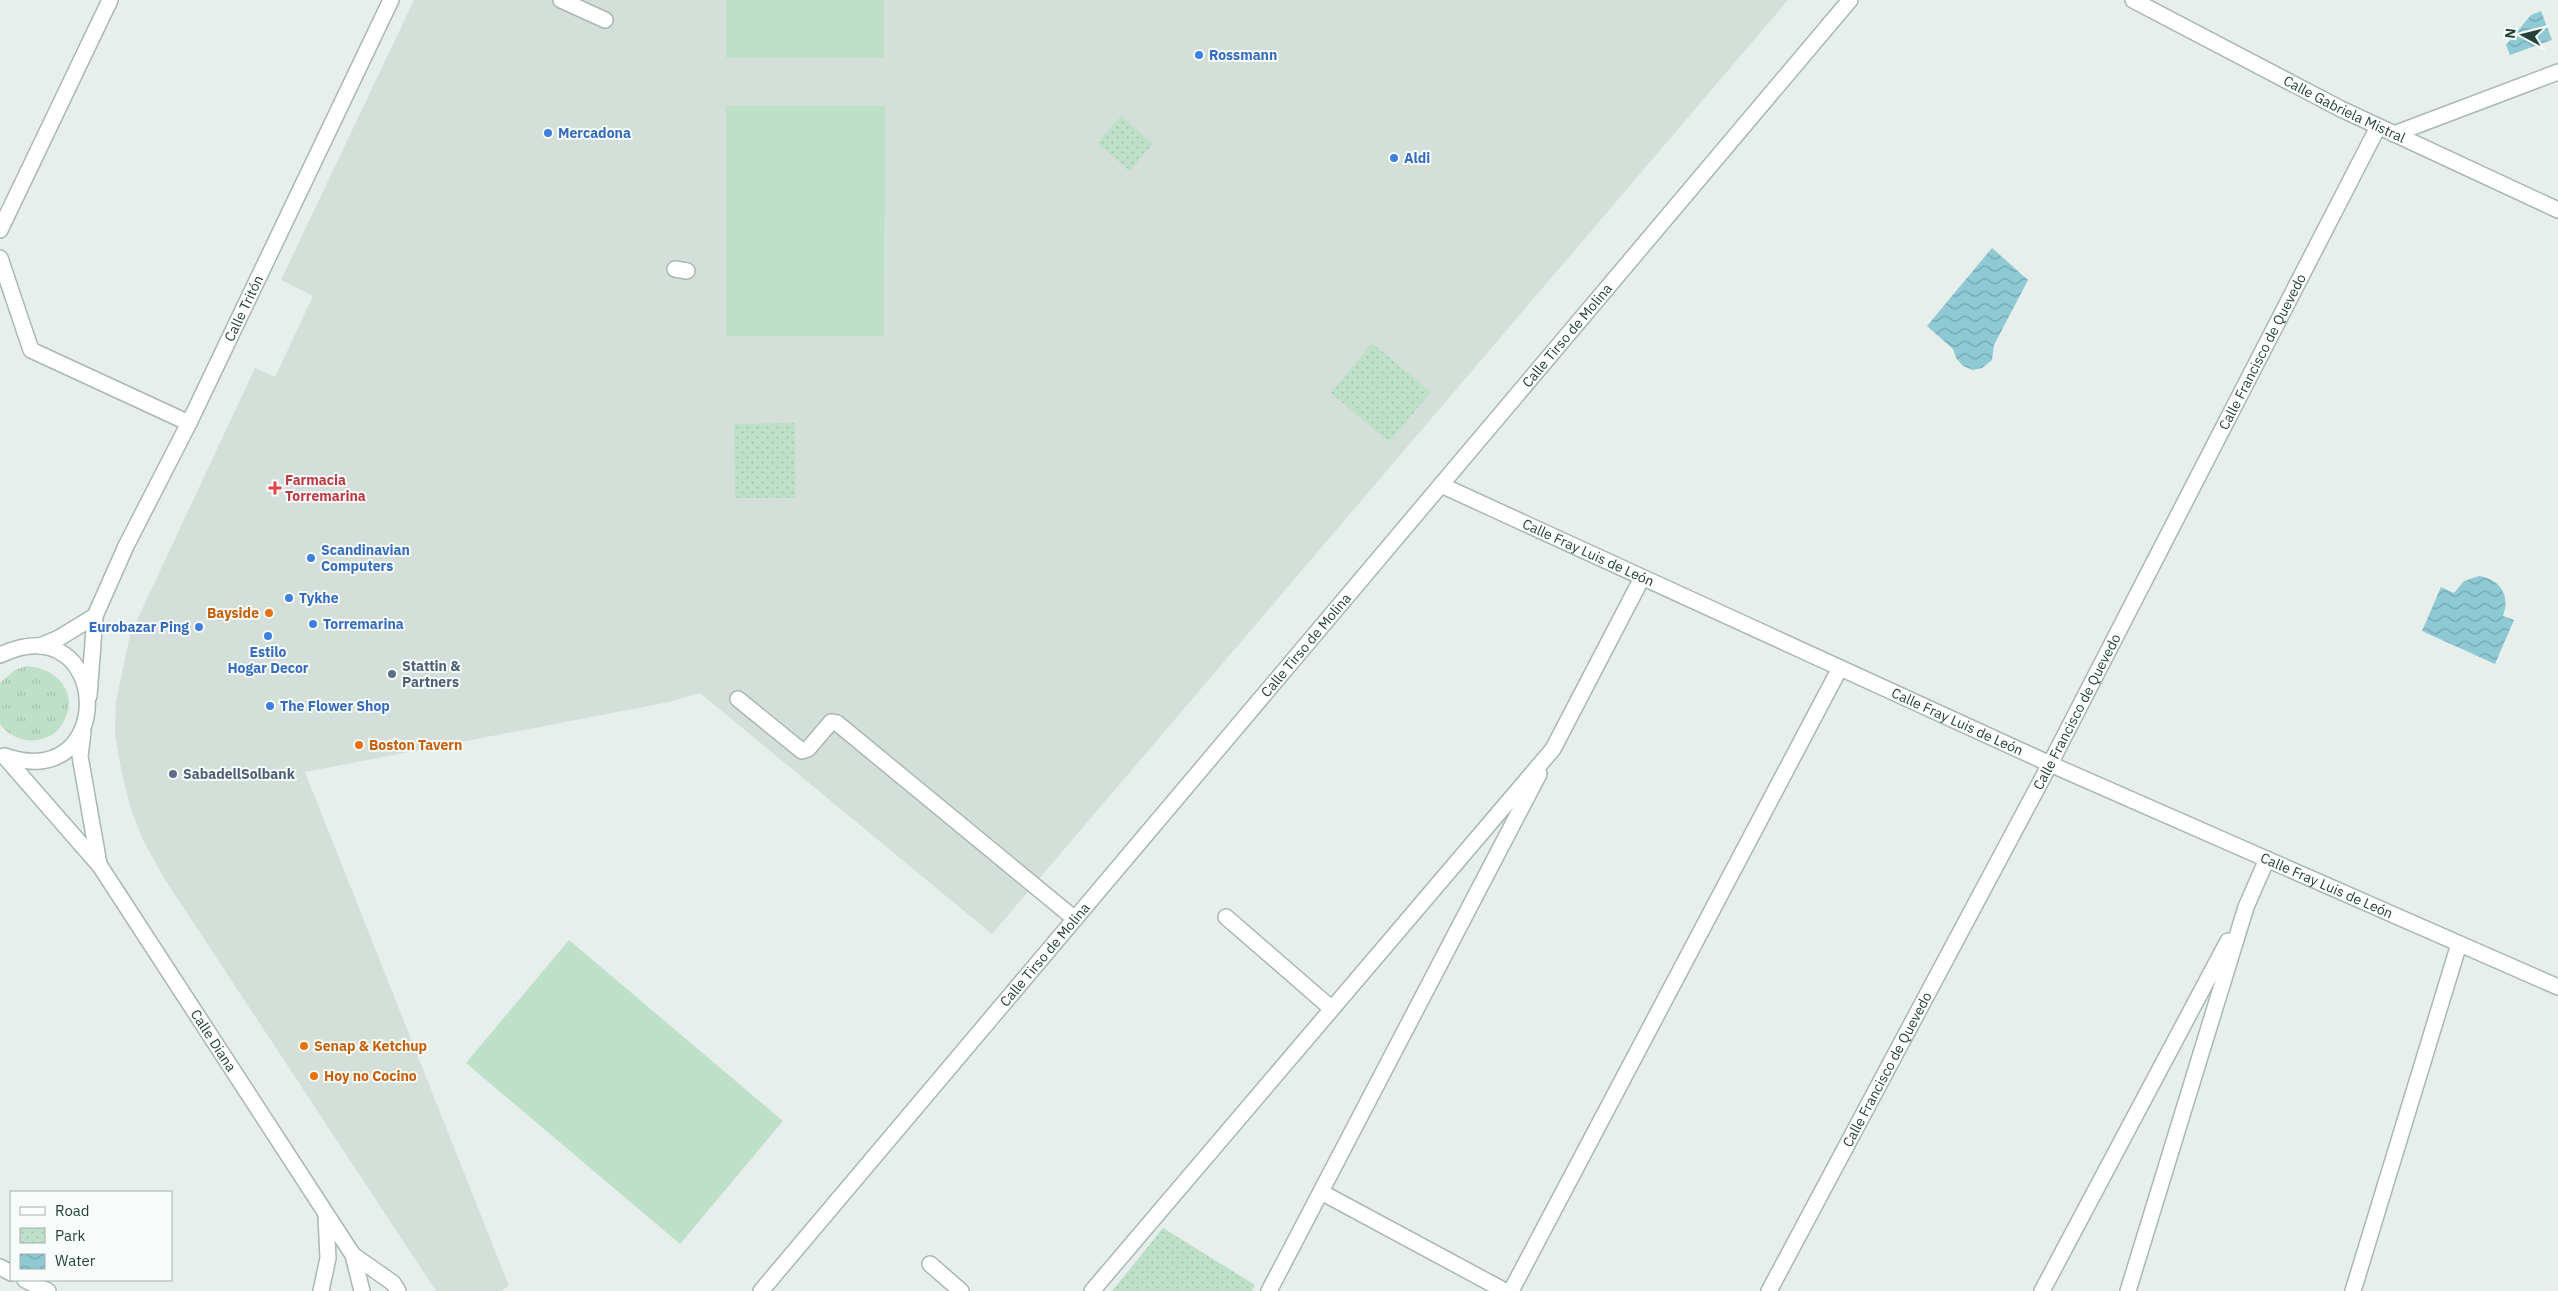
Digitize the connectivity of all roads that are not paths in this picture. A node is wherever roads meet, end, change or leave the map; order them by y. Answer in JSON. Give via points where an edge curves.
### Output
{"nodes":[{"id":1,"x":110,"y":0,"type":"edge"},
{"id":2,"x":391,"y":0,"type":"edge"},
{"id":3,"x":561,"y":0,"type":"edge"},
{"id":4,"x":1850,"y":0,"type":"edge"},
{"id":5,"x":2133,"y":0,"type":"edge"},
{"id":6,"x":605,"y":20,"type":"dead end"},
{"id":7,"x":2558,"y":72,"type":"edge"},
{"id":8,"x":2378,"y":127,"type":"junction"},
{"id":9,"x":2394,"y":134,"type":"junction"},
{"id":10,"x":2558,"y":210,"type":"edge"},
{"id":11,"x":0,"y":230,"type":"edge"},
{"id":12,"x":0,"y":258,"type":"edge"},
{"id":13,"x":190,"y":423,"type":"junction"},
{"id":14,"x":1441,"y":485,"type":"junction"},
{"id":15,"x":1642,"y":578,"type":"junction"},
{"id":16,"x":96,"y":616,"type":"junction"},
{"id":17,"x":0,"y":641,"type":"edge"},
{"id":18,"x":40,"y":646,"type":"junction"},
{"id":19,"x":16,"y":648,"type":"junction"},
{"id":20,"x":0,"y":655,"type":"edge"},
{"id":21,"x":1840,"y":668,"type":"junction"},
{"id":22,"x":88,"y":696,"type":"junction"},
{"id":23,"x":738,"y":699,"type":"dead end"},
{"id":24,"x":84,"y":729,"type":"junction"},
{"id":25,"x":1553,"y":748,"type":"junction"},
{"id":26,"x":2,"y":754,"type":"edge"},
{"id":27,"x":2050,"y":764,"type":"junction"},
{"id":28,"x":2267,"y":859,"type":"junction"},
{"id":29,"x":100,"y":866,"type":"junction"},
{"id":30,"x":2246,"y":907,"type":"junction"},
{"id":31,"x":1226,"y":917,"type":"dead end"},
{"id":32,"x":1075,"y":919,"type":"junction"},
{"id":33,"x":2459,"y":944,"type":"junction"},
{"id":34,"x":2558,"y":987,"type":"edge"},
{"id":35,"x":1332,"y":1009,"type":"junction"},
{"id":36,"x":1321,"y":1192,"type":"junction"},
{"id":37,"x":326,"y":1214,"type":"junction"},
{"id":38,"x":353,"y":1255,"type":"junction"},
{"id":39,"x":930,"y":1264,"type":"dead end"},
{"id":40,"x":27,"y":1281,"type":"edge"},
{"id":41,"x":48,"y":1291,"type":"edge"},
{"id":42,"x":321,"y":1291,"type":"edge"},
{"id":43,"x":362,"y":1291,"type":"edge"},
{"id":44,"x":398,"y":1291,"type":"edge"},
{"id":45,"x":761,"y":1291,"type":"edge"},
{"id":46,"x":961,"y":1291,"type":"edge"},
{"id":47,"x":1092,"y":1291,"type":"edge"},
{"id":48,"x":1269,"y":1291,"type":"edge"},
{"id":49,"x":1506,"y":1291,"type":"edge"},
{"id":50,"x":1511,"y":1291,"type":"edge"},
{"id":51,"x":1768,"y":1291,"type":"edge"},
{"id":52,"x":2042,"y":1291,"type":"edge"},
{"id":53,"x":2128,"y":1291,"type":"edge"},
{"id":54,"x":2353,"y":1291,"type":"edge"}],
"edges":[{"from":1,"to":11,"type":"street"},
{"from":2,"to":13,"type":"street","name":"Calle Tritón"},
{"from":3,"to":6,"type":"street"},
{"from":4,"to":14,"type":"street","name":"Calle Tirso de Molina"},
{"from":5,"to":8,"type":"street","name":"Calle Gabriela Mistral"},
{"from":7,"to":9,"type":"street"},
{"from":8,"to":9,"type":"street","name":"Calle Gabriela Mistral"},
{"from":8,"to":27,"type":"street","name":"Calle Francisco de Quevedo"},
{"from":9,"to":10,"type":"street","name":"Calle Gabriela Mistral"},
{"from":12,"to":13,"type":"street","via":[[31,350]]},
{"from":13,"to":16,"type":"street","name":"Calle Tritón","via":[[126,546]]},
{"from":14,"to":15,"type":"street","name":"Calle Fray Luis de León"},
{"from":14,"to":32,"type":"street","name":"Calle Tirso de Molina"},
{"from":15,"to":21,"type":"street","name":"Calle Fray Luis de León"},
{"from":15,"to":25,"type":"street"},
{"from":16,"to":18,"type":"street"},
{"from":16,"to":22,"type":"street","name":"Calle Tritón"},
{"from":17,"to":19,"type":"street"},
{"from":18,"to":19,"type":"street"},
{"from":18,"to":22,"type":"street","via":[[73,662],[84,678]]},
{"from":19,"to":20,"type":"street"},
{"from":21,"to":27,"type":"street","name":"Calle Fray Luis de León"},
{"from":21,"to":50,"type":"street"},
{"from":22,"to":24,"type":"street","name":"Calle Tritón","via":[[89,713]]},
{"from":23,"to":32,"type":"street","via":[[802,751],[808,749],[829,724],[837,723]]},
{"from":24,"to":26,"type":"street","via":[[58,756],[40,762],[22,762]]},
{"from":24,"to":29,"type":"street","name":"Calle Diana","via":[[80,756]]},
{"from":25,"to":35,"type":"street"},
{"from":25,"to":36,"type":"street"},
{"from":26,"to":29,"type":"street","name":"Calle Diana"},
{"from":27,"to":28,"type":"street","name":"Calle Fray Luis de León"},
{"from":27,"to":51,"type":"street","name":"Calle Francisco de Quevedo"},
{"from":28,"to":30,"type":"street"},
{"from":28,"to":33,"type":"street","name":"Calle Fray Luis de León"},
{"from":29,"to":37,"type":"street","name":"Calle Diana"},
{"from":30,"to":52,"type":"street"},
{"from":30,"to":53,"type":"street"},
{"from":31,"to":35,"type":"street"},
{"from":32,"to":45,"type":"street","name":"Calle Tirso de Molina"},
{"from":33,"to":34,"type":"street","name":"Calle Fray Luis de León"},
{"from":33,"to":54,"type":"street"},
{"from":35,"to":47,"type":"street"},
{"from":36,"to":48,"type":"street"},
{"from":36,"to":49,"type":"street"},
{"from":37,"to":38,"type":"street","name":"Calle Diana"},
{"from":37,"to":42,"type":"street","via":[[328,1258]]},
{"from":38,"to":43,"type":"street","name":"Calle Diana"},
{"from":38,"to":44,"type":"street","name":"Calle Diana","via":[[393,1283]]},
{"from":39,"to":46,"type":"street"},
{"from":40,"to":41,"type":"street"}]}
